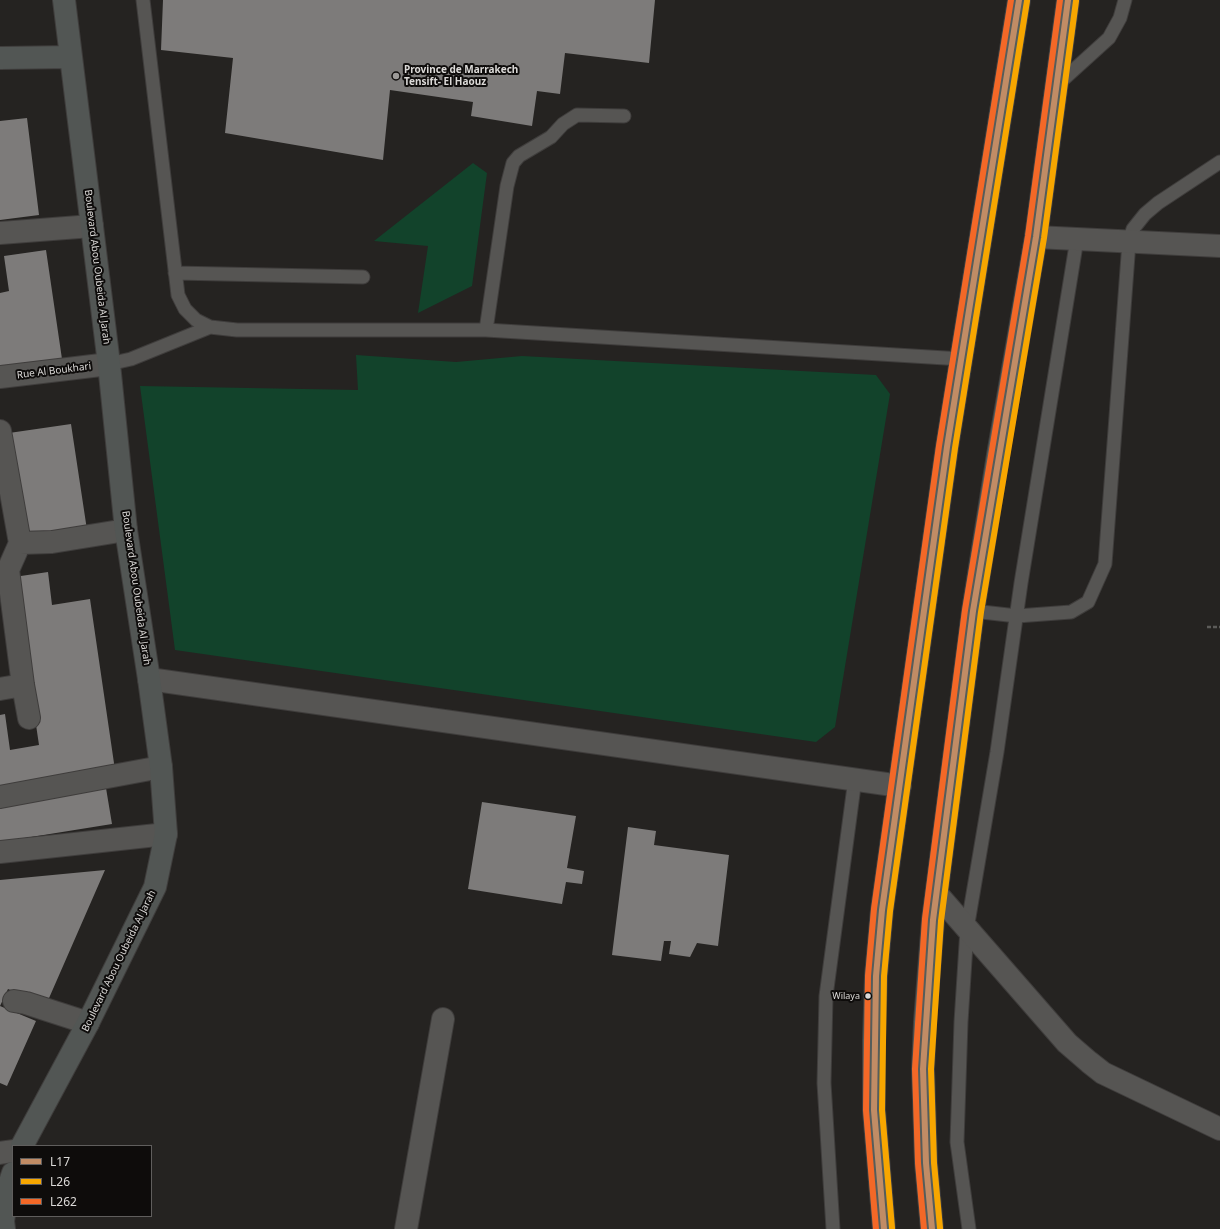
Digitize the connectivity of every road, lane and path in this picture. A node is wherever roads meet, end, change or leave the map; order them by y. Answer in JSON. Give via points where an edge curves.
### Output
{"nodes":[{"id":1,"x":64,"y":0,"type":"edge"},
{"id":2,"x":143,"y":0,"type":"edge"},
{"id":3,"x":1019,"y":0,"type":"edge"},
{"id":4,"x":1068,"y":0,"type":"edge"},
{"id":5,"x":1125,"y":0,"type":"edge"},
{"id":6,"x":0,"y":58,"type":"edge"},
{"id":7,"x":71,"y":58,"type":"junction"},
{"id":8,"x":1055,"y":87,"type":"junction"},
{"id":9,"x":624,"y":116,"type":"dead end"},
{"id":10,"x":1220,"y":162,"type":"edge"},
{"id":11,"x":92,"y":226,"type":"junction"},
{"id":12,"x":0,"y":234,"type":"edge"},
{"id":13,"x":1036,"y":237,"type":"junction"},
{"id":14,"x":1077,"y":239,"type":"junction"},
{"id":15,"x":1129,"y":242,"type":"junction"},
{"id":16,"x":1220,"y":246,"type":"edge"},
{"id":17,"x":175,"y":273,"type":"junction"},
{"id":18,"x":363,"y":277,"type":"dead end"},
{"id":19,"x":210,"y":327,"type":"junction"},
{"id":20,"x":486,"y":330,"type":"junction"},
{"id":21,"x":962,"y":359,"type":"junction"},
{"id":22,"x":109,"y":364,"type":"junction"},
{"id":23,"x":0,"y":378,"type":"edge"},
{"id":24,"x":0,"y":431,"type":"edge"},
{"id":25,"x":126,"y":530,"type":"junction"},
{"id":26,"x":20,"y":543,"type":"junction"},
{"id":27,"x":4,"y":571,"type":"edge"},
{"id":28,"x":973,"y":611,"type":"junction"},
{"id":29,"x":1017,"y":616,"type":"junction"},
{"id":30,"x":1207,"y":627,"type":"dead end"},
{"id":31,"x":1220,"y":627,"type":"edge"},
{"id":32,"x":149,"y":679,"type":"junction"},
{"id":33,"x":22,"y":685,"type":"junction"},
{"id":34,"x":0,"y":690,"type":"edge"},
{"id":35,"x":29,"y":718,"type":"dead end"},
{"id":36,"x":161,"y":767,"type":"junction"},
{"id":37,"x":855,"y":779,"type":"junction"},
{"id":38,"x":900,"y":786,"type":"junction"},
{"id":39,"x":0,"y":797,"type":"edge"},
{"id":40,"x":166,"y":834,"type":"junction"},
{"id":41,"x":0,"y":852,"type":"edge"},
{"id":42,"x":937,"y":894,"type":"junction"},
{"id":43,"x":967,"y":929,"type":"junction"},
{"id":44,"x":14,"y":1001,"type":"dead end"},
{"id":45,"x":443,"y":1019,"type":"dead end"},
{"id":46,"x":88,"y":1023,"type":"junction"},
{"id":47,"x":1220,"y":1129,"type":"edge"},
{"id":48,"x":23,"y":1145,"type":"edge"},
{"id":49,"x":12,"y":1151,"type":"edge"},
{"id":50,"x":0,"y":1153,"type":"edge"},
{"id":51,"x":12,"y":1176,"type":"edge"},
{"id":52,"x":4,"y":1229,"type":"edge"},
{"id":53,"x":406,"y":1229,"type":"edge"},
{"id":54,"x":833,"y":1229,"type":"edge"},
{"id":55,"x":884,"y":1229,"type":"edge"},
{"id":56,"x":932,"y":1229,"type":"edge"},
{"id":57,"x":969,"y":1229,"type":"edge"}],
"edges":[{"from":1,"to":7,"type":"street","name":"Boulevard Abou Oubeida Al Jarah"},
{"from":2,"to":17,"type":"lane"},
{"from":3,"to":21,"type":"main road"},
{"from":4,"to":8,"type":"main road"},
{"from":5,"to":8,"type":"lane","via":[[1120,18],[1109,38]]},
{"from":6,"to":7,"type":"street"},
{"from":7,"to":11,"type":"street","name":"Boulevard Abou Oubeida Al Jarah"},
{"from":8,"to":13,"type":"main road"},
{"from":9,"to":20,"type":"lane","via":[[577,115],[550,137],[520,156],[513,164],[507,186]]},
{"from":10,"to":15,"type":"lane","via":[[1145,214],[1133,228]]},
{"from":11,"to":12,"type":"street"},
{"from":11,"to":22,"type":"street","name":"Boulevard Abou Oubeida Al Jarah"},
{"from":13,"to":14,"type":"street"},
{"from":13,"to":28,"type":"main road"},
{"from":14,"to":15,"type":"street"},
{"from":14,"to":29,"type":"lane"},
{"from":15,"to":16,"type":"street"},
{"from":15,"to":29,"type":"lane","via":[[1105,564],[1088,602],[1071,612]]},
{"from":17,"to":18,"type":"lane"},
{"from":17,"to":19,"type":"lane","via":[[178,295],[185,309],[196,320]]},
{"from":19,"to":20,"type":"lane","via":[[237,330]]},
{"from":19,"to":22,"type":"lane","via":[[131,359]]},
{"from":20,"to":21,"type":"lane"},
{"from":21,"to":38,"type":"main road","via":[[947,447]]},
{"from":22,"to":23,"type":"street","name":"Rue Al Boukhari"},
{"from":22,"to":25,"type":"street","name":"Boulevard Abou Oubeida Al Jarah"},
{"from":24,"to":26,"type":"street"},
{"from":25,"to":26,"type":"street","via":[[52,542]]},
{"from":25,"to":32,"type":"street","name":"Boulevard Abou Oubeida Al Jarah"},
{"from":26,"to":27,"type":"street"},
{"from":27,"to":33,"type":"street"},
{"from":28,"to":29,"type":"lane"},
{"from":28,"to":42,"type":"main road"},
{"from":29,"to":43,"type":"lane"},
{"from":30,"to":31,"type":"path"},
{"from":32,"to":36,"type":"street","name":"Boulevard Abou Oubeida Al Jarah"},
{"from":32,"to":37,"type":"street"},
{"from":33,"to":34,"type":"street"},
{"from":33,"to":35,"type":"street"},
{"from":36,"to":39,"type":"street"},
{"from":36,"to":40,"type":"street","name":"Boulevard Abou Oubeida Al Jarah"},
{"from":37,"to":38,"type":"street"},
{"from":37,"to":54,"type":"lane","via":[[826,996],[824,1083]]},
{"from":38,"to":55,"type":"main road","via":[[882,910],[876,976],[874,1110]]},
{"from":40,"to":41,"type":"street"},
{"from":40,"to":46,"type":"street","name":"Boulevard Abou Oubeida Al Jarah","via":[[155,887]]},
{"from":42,"to":43,"type":"street"},
{"from":42,"to":56,"type":"main road","via":[[928,967],[923,1069],[926,1163]]},
{"from":43,"to":47,"type":"street","via":[[1066,1043],[1089,1062],[1103,1073]]},
{"from":43,"to":57,"type":"lane","via":[[957,1142]]},
{"from":44,"to":46,"type":"street"},
{"from":45,"to":53,"type":"street"},
{"from":46,"to":48,"type":"street","name":"Boulevard Abou Oubeida Al Jarah"},
{"from":49,"to":50,"type":"street"},
{"from":51,"to":52,"type":"street","via":[[3,1221]]}]}
